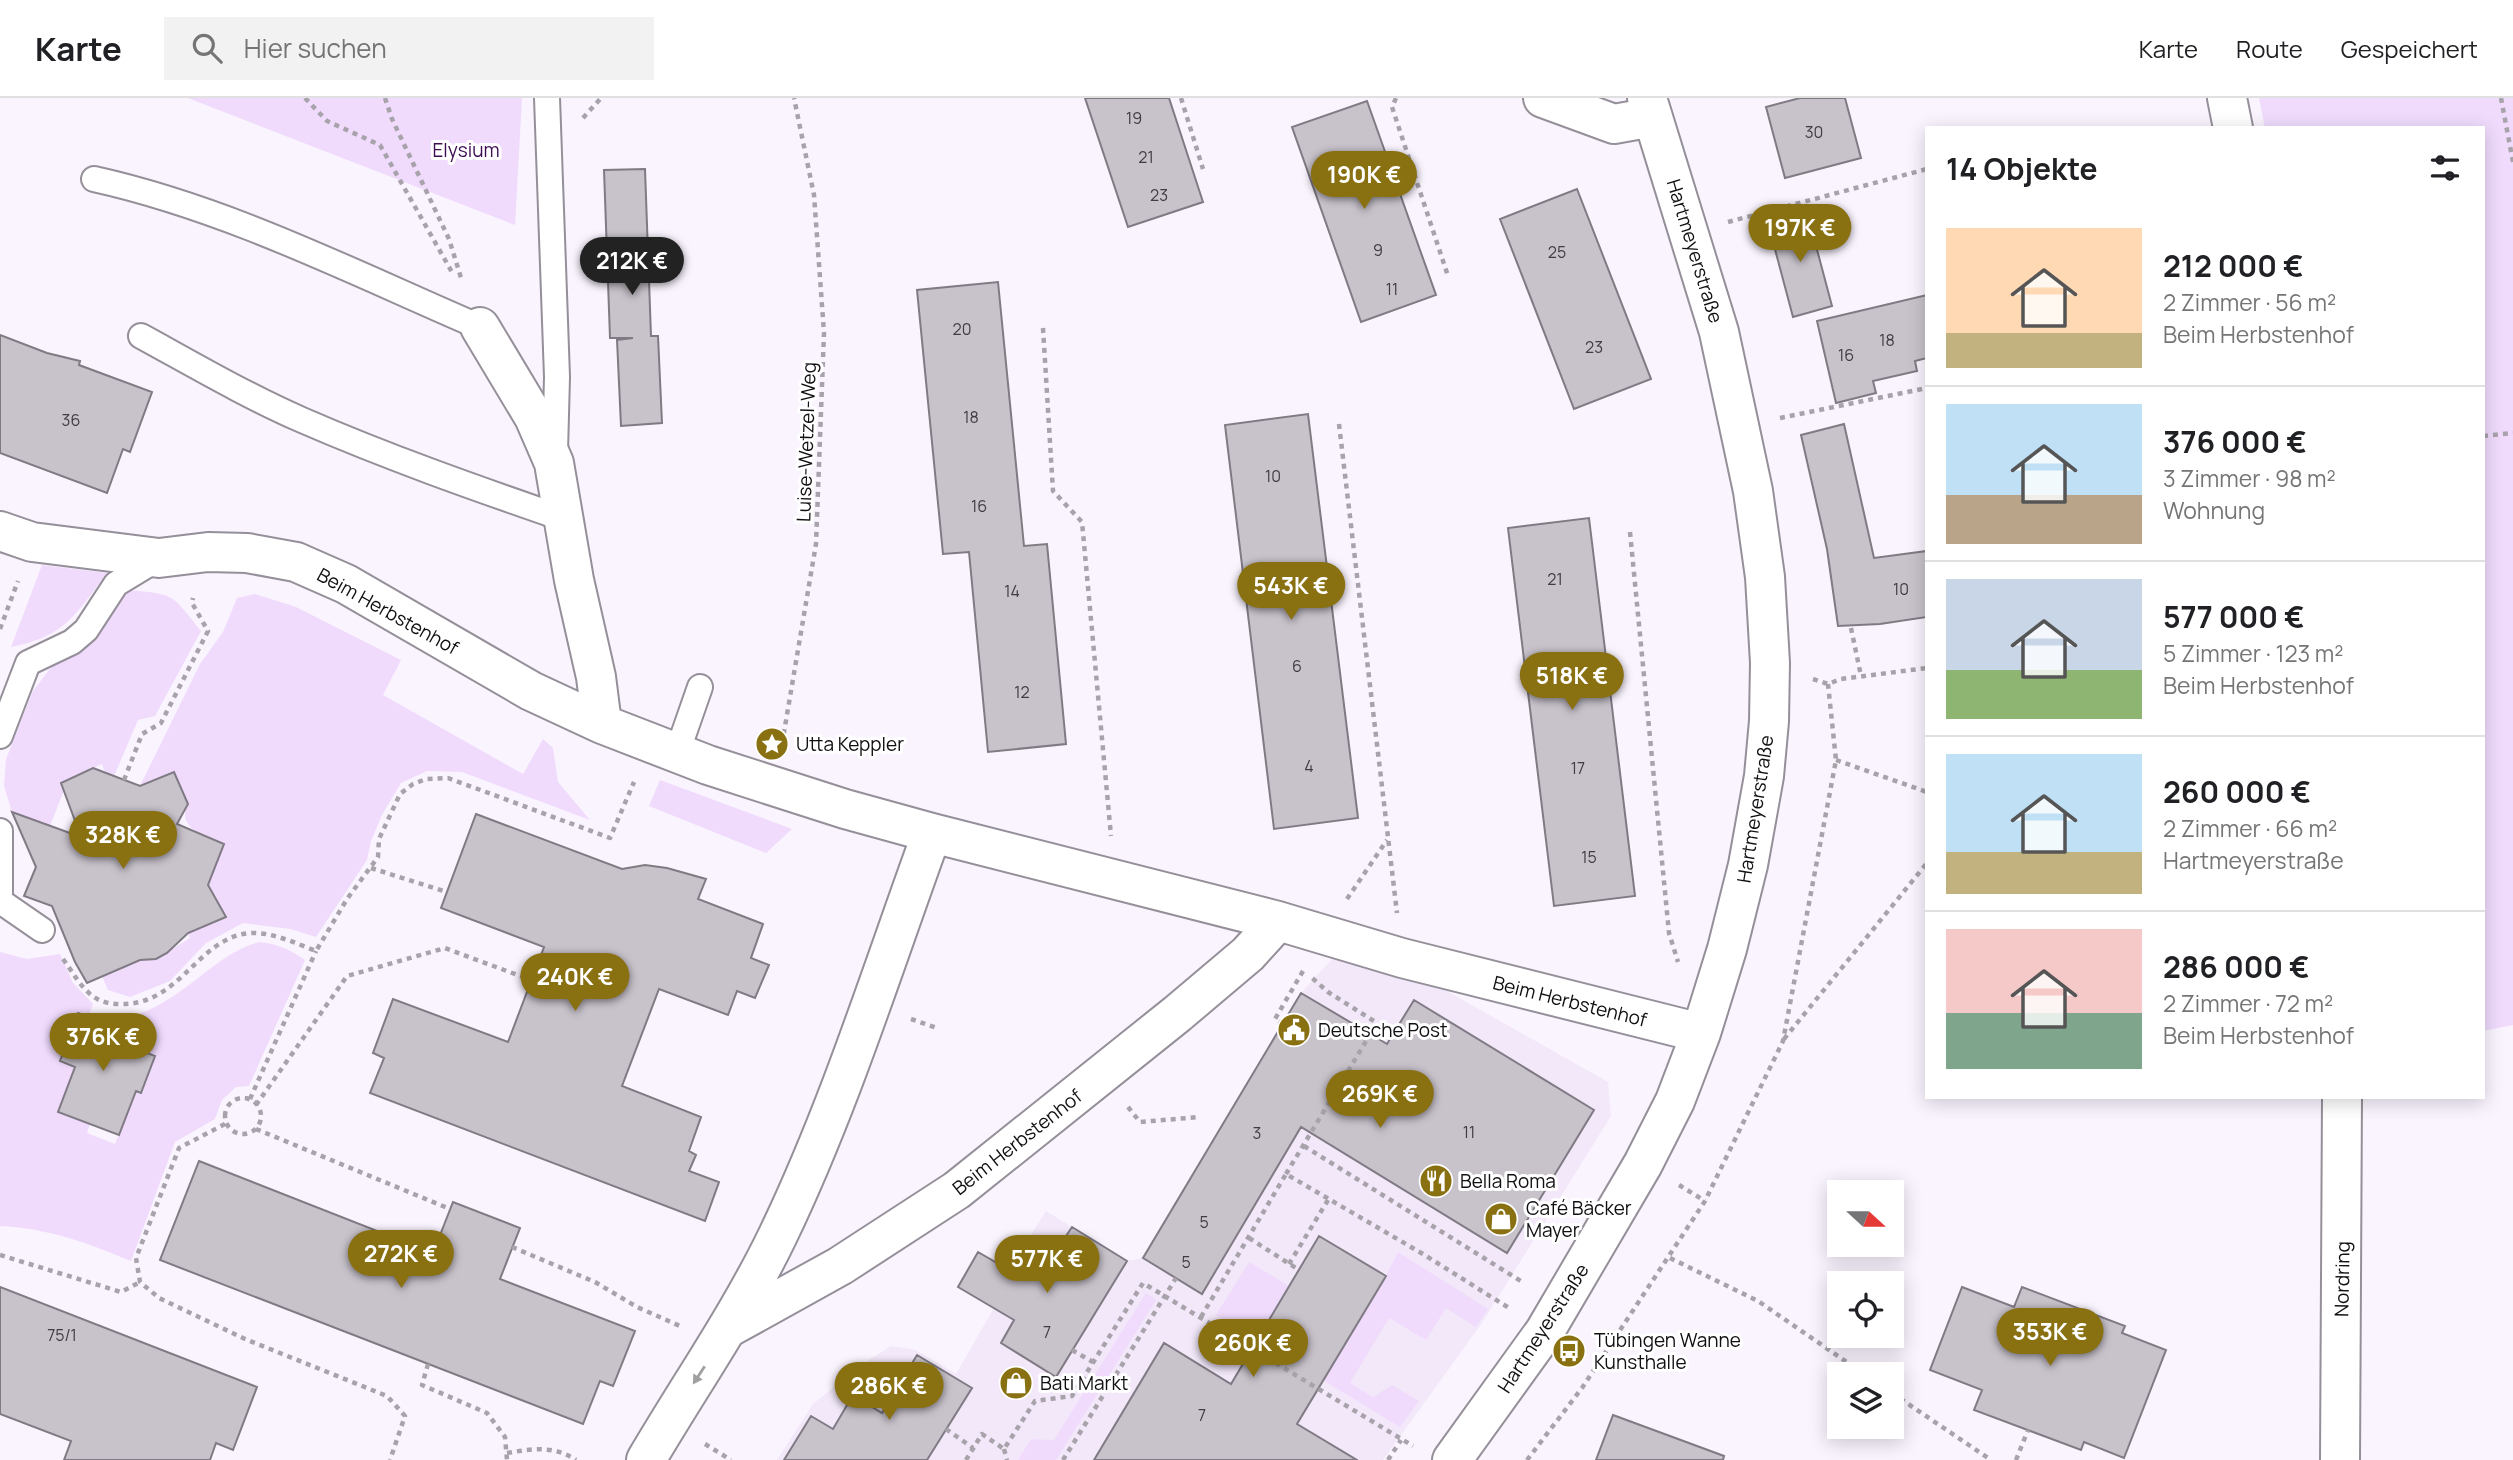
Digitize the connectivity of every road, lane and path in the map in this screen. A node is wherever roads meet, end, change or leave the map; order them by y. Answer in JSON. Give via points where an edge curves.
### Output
{"nodes":[{"id":1,"x":305,"y":98,"type":"edge"},
{"id":2,"x":385,"y":98,"type":"edge"},
{"id":3,"x":547,"y":98,"type":"edge"},
{"id":4,"x":794,"y":98,"type":"edge"},
{"id":5,"x":1181,"y":98,"type":"edge"},
{"id":6,"x":1396,"y":98,"type":"edge"},
{"id":7,"x":1543,"y":98,"type":"edge"},
{"id":8,"x":2227,"y":98,"type":"edge"},
{"id":9,"x":2501,"y":98,"type":"edge"},
{"id":10,"x":1650,"y":108,"type":"edge"},
{"id":11,"x":2233,"y":126,"type":"edge"},
{"id":12,"x":2512,"y":149,"type":"edge"},
{"id":13,"x":2513,"y":162,"type":"edge"},
{"id":14,"x":1203,"y":169,"type":"dead end"},
{"id":15,"x":1925,"y":170,"type":"edge"},
{"id":16,"x":93,"y":179,"type":"dead end"},
{"id":17,"x":1760,"y":213,"type":"dead end"},
{"id":18,"x":1448,"y":276,"type":"dead end"},
{"id":19,"x":480,"y":327,"type":"joint"},
{"id":20,"x":1043,"y":328,"type":"dead end"},
{"id":21,"x":141,"y":336,"type":"dead end"},
{"id":22,"x":1925,"y":388,"type":"edge"},
{"id":23,"x":1339,"y":424,"type":"dead end"},
{"id":24,"x":1741,"y":425,"type":"junction"},
{"id":25,"x":2513,"y":433,"type":"edge"},
{"id":26,"x":2485,"y":436,"type":"edge"},
{"id":27,"x":554,"y":463,"type":"junction"},
{"id":28,"x":562,"y":518,"type":"junction"},
{"id":29,"x":1630,"y":532,"type":"dead end"},
{"id":30,"x":16,"y":536,"type":"edge"},
{"id":31,"x":208,"y":552,"type":"junction"},
{"id":32,"x":159,"y":558,"type":"junction"},
{"id":33,"x":1851,"y":628,"type":"dead end"},
{"id":34,"x":0,"y":629,"type":"edge"},
{"id":35,"x":1925,"y":668,"type":"edge"},
{"id":36,"x":1861,"y":676,"type":"junction"},
{"id":37,"x":701,"y":687,"type":"dead end"},
{"id":38,"x":602,"y":724,"type":"junction"},
{"id":39,"x":0,"y":736,"type":"edge"},
{"id":40,"x":677,"y":753,"type":"junction"},
{"id":41,"x":1836,"y":760,"type":"junction"},
{"id":42,"x":638,"y":773,"type":"dead end"},
{"id":43,"x":124,"y":780,"type":"dead end"},
{"id":44,"x":772,"y":786,"type":"junction"},
{"id":45,"x":1925,"y":791,"type":"edge"},
{"id":46,"x":0,"y":831,"type":"edge"},
{"id":47,"x":932,"y":833,"type":"junction"},
{"id":48,"x":1388,"y":838,"type":"junction"},
{"id":49,"x":1925,"y":865,"type":"edge"},
{"id":50,"x":370,"y":868,"type":"junction"},
{"id":51,"x":1115,"y":880,"type":"junction"},
{"id":52,"x":447,"y":892,"type":"dead end"},
{"id":53,"x":0,"y":901,"type":"edge"},
{"id":54,"x":1395,"y":901,"type":"dead end"},
{"id":55,"x":1279,"y":921,"type":"junction"},
{"id":56,"x":42,"y":930,"type":"joint"},
{"id":57,"x":1323,"y":934,"type":"junction"},
{"id":58,"x":316,"y":951,"type":"junction"},
{"id":59,"x":1681,"y":970,"type":"dead end"},
{"id":60,"x":1304,"y":971,"type":"dead end"},
{"id":61,"x":531,"y":980,"type":"dead end"},
{"id":62,"x":1328,"y":992,"type":"dead end"},
{"id":63,"x":1283,"y":1024,"type":"dead end"},
{"id":64,"x":1701,"y":1032,"type":"junction"},
{"id":65,"x":1783,"y":1041,"type":"junction"},
{"id":66,"x":1103,"y":1074,"type":"junction"},
{"id":67,"x":250,"y":1099,"type":"junction"},
{"id":68,"x":2342,"y":1099,"type":"edge"},
{"id":69,"x":256,"y":1105,"type":"junction"},
{"id":70,"x":1199,"y":1117,"type":"dead end"},
{"id":71,"x":225,"y":1124,"type":"junction"},
{"id":72,"x":256,"y":1129,"type":"junction"},
{"id":73,"x":1304,"y":1146,"type":"junction"},
{"id":74,"x":1286,"y":1174,"type":"junction"},
{"id":75,"x":1328,"y":1199,"type":"junction"},
{"id":76,"x":450,"y":1209,"type":"dead end"},
{"id":77,"x":1249,"y":1238,"type":"junction"},
{"id":78,"x":512,"y":1247,"type":"dead end"},
{"id":79,"x":0,"y":1255,"type":"edge"},
{"id":80,"x":1670,"y":1258,"type":"junction"},
{"id":81,"x":1289,"y":1264,"type":"junction"},
{"id":82,"x":1299,"y":1270,"type":"dead end"},
{"id":83,"x":1176,"y":1278,"type":"dead end"},
{"id":84,"x":140,"y":1282,"type":"junction"},
{"id":85,"x":1165,"y":1295,"type":"junction"},
{"id":86,"x":1201,"y":1317,"type":"junction"},
{"id":87,"x":1553,"y":1319,"type":"junction"},
{"id":88,"x":725,"y":1335,"type":"junction"},
{"id":89,"x":1072,"y":1350,"type":"dead end"},
{"id":90,"x":1093,"y":1362,"type":"junction"},
{"id":91,"x":1847,"y":1362,"type":"edge"},
{"id":92,"x":428,"y":1364,"type":"dead end"},
{"id":93,"x":1904,"y":1401,"type":"edge"},
{"id":94,"x":946,"y":1430,"type":"dead end"},
{"id":95,"x":2028,"y":1430,"type":"dead end"},
{"id":96,"x":1401,"y":1440,"type":"junction"},
{"id":97,"x":973,"y":1448,"type":"junction"},
{"id":98,"x":1004,"y":1448,"type":"junction"},
{"id":99,"x":507,"y":1452,"type":"junction"},
{"id":100,"x":1436,"y":1455,"type":"edge"},
{"id":101,"x":390,"y":1460,"type":"edge"},
{"id":102,"x":507,"y":1460,"type":"edge"},
{"id":103,"x":576,"y":1460,"type":"edge"},
{"id":104,"x":646,"y":1460,"type":"edge"},
{"id":105,"x":965,"y":1460,"type":"edge"},
{"id":106,"x":1007,"y":1460,"type":"edge"},
{"id":107,"x":1063,"y":1460,"type":"edge"},
{"id":108,"x":1388,"y":1460,"type":"edge"},
{"id":109,"x":1527,"y":1460,"type":"edge"},
{"id":110,"x":1991,"y":1460,"type":"edge"},
{"id":111,"x":2017,"y":1460,"type":"edge"},
{"id":112,"x":2340,"y":1460,"type":"edge"}],
"edges":[{"from":1,"to":2,"type":"path","via":[[327,121],[380,145],[449,270],[463,284],[449,239]]},
{"from":3,"to":27,"type":"lane","via":[[557,377]]},
{"from":4,"to":44,"type":"path","name":"Luise-Wetzel-Weg","via":[[814,195],[824,333],[816,544]]},
{"from":5,"to":14,"type":"path"},
{"from":6,"to":18,"type":"path","via":[[1392,107]]},
{"from":7,"to":10,"type":"street","via":[[1614,124]]},
{"from":8,"to":11,"type":"street"},
{"from":9,"to":12,"type":"path"},
{"from":10,"to":24,"type":"street","name":"Hartmeyerstraße","via":[[1716,320]]},
{"from":12,"to":13,"type":"path"},
{"from":15,"to":17,"type":"path"},
{"from":16,"to":19,"type":"lane","via":[[226,217]]},
{"from":19,"to":27,"type":"street","via":[[534,417]]},
{"from":20,"to":51,"type":"path","via":[[1053,491],[1082,522]]},
{"from":21,"to":28,"type":"lane","via":[[301,420]]},
{"from":22,"to":24,"type":"path"},
{"from":23,"to":48,"type":"path"},
{"from":24,"to":64,"type":"street","name":"Hartmeyerstraße","via":[[1765,577],[1769,721],[1748,865]]},
{"from":25,"to":26,"type":"path"},
{"from":27,"to":28,"type":"street"},
{"from":28,"to":38,"type":"street"},
{"from":29,"to":59,"type":"path","via":[[1668,933]]},
{"from":30,"to":32,"type":"street","name":"Beim Herbstenhof"},
{"from":30,"to":34,"type":"path"},
{"from":31,"to":32,"type":"street","name":"Beim Herbstenhof"},
{"from":31,"to":38,"type":"street","name":"Beim Herbstenhof","via":[[296,562],[346,584],[531,691]]},
{"from":31,"to":43,"type":"path","via":[[192,603],[208,631],[160,723],[142,734]]},
{"from":32,"to":39,"type":"lane","name":"Beim Herbstenhof","via":[[116,584],[86,631],[28,663]]},
{"from":33,"to":36,"type":"path"},
{"from":35,"to":36,"type":"path"},
{"from":36,"to":41,"type":"path","via":[[1828,684]]},
{"from":37,"to":40,"type":"lane"},
{"from":38,"to":40,"type":"street","name":"Beim Herbstenhof"},
{"from":40,"to":44,"type":"street","name":"Beim Herbstenhof"},
{"from":41,"to":45,"type":"path"},
{"from":41,"to":65,"type":"path"},
{"from":42,"to":50,"type":"path","via":[[610,838],[483,789],[447,778],[426,779],[400,794]]},
{"from":44,"to":47,"type":"street","name":"Beim Herbstenhof"},
{"from":46,"to":53,"type":"lane"},
{"from":47,"to":51,"type":"street","name":"Beim Herbstenhof"},
{"from":47,"to":88,"type":"street","name":"Beim Herbstenhof","via":[[820,1137],[779,1234]]},
{"from":48,"to":54,"type":"path"},
{"from":48,"to":57,"type":"path"},
{"from":49,"to":65,"type":"path"},
{"from":50,"to":52,"type":"path"},
{"from":50,"to":58,"type":"path"},
{"from":51,"to":55,"type":"street","name":"Beim Herbstenhof"},
{"from":53,"to":56,"type":"lane"},
{"from":55,"to":57,"type":"street","name":"Beim Herbstenhof"},
{"from":55,"to":66,"type":"street","name":"Beim Herbstenhof","via":[[1216,982]]},
{"from":56,"to":58,"type":"path","via":[[79,983],[108,1004],[153,998],[227,940],[244,934],[263,934]]},
{"from":57,"to":64,"type":"street","name":"Beim Herbstenhof"},
{"from":58,"to":67,"type":"path"},
{"from":60,"to":63,"type":"path","via":[[1275,1019]]},
{"from":61,"to":69,"type":"path","via":[[445,948],[347,976]]},
{"from":62,"to":73,"type":"path","via":[[1377,1023]]},
{"from":64,"to":87,"type":"street","name":"Hartmeyerstraße","via":[[1675,1101]]},
{"from":65,"to":80,"type":"path","via":[[1705,1201]]},
{"from":66,"to":70,"type":"path","via":[[1140,1122]]},
{"from":66,"to":88,"type":"street","name":"Beim Herbstenhof","via":[[940,1202]]},
{"from":67,"to":69,"type":"path"},
{"from":67,"to":71,"type":"path","via":[[236,1098],[226,1109]]},
{"from":68,"to":112,"type":"street","name":"Nordring"},
{"from":69,"to":72,"type":"path","via":[[261,1110],[261,1124]]},
{"from":71,"to":72,"type":"path","via":[[235,1134]]},
{"from":71,"to":84,"type":"path","via":[[179,1148],[136,1258]]},
{"from":72,"to":76,"type":"path"},
{"from":73,"to":74,"type":"path"},
{"from":73,"to":87,"type":"path"},
{"from":74,"to":75,"type":"path"},
{"from":74,"to":77,"type":"path"},
{"from":75,"to":81,"type":"path"},
{"from":75,"to":87,"type":"path","via":[[1423,1254]]},
{"from":77,"to":81,"type":"path"},
{"from":77,"to":86,"type":"path"},
{"from":78,"to":88,"type":"path","via":[[595,1282],[637,1307]]},
{"from":79,"to":84,"type":"path","via":[[121,1292]]},
{"from":80,"to":91,"type":"path","via":[[1758,1301]]},
{"from":80,"to":109,"type":"path"},
{"from":81,"to":82,"type":"path"},
{"from":83,"to":85,"type":"path"},
{"from":84,"to":101,"type":"path","via":[[159,1298],[245,1339],[387,1396],[405,1416]]},
{"from":85,"to":86,"type":"path"},
{"from":85,"to":90,"type":"path","via":[[1143,1283]]},
{"from":85,"to":107,"type":"path"},
{"from":86,"to":96,"type":"path"},
{"from":87,"to":100,"type":"street","name":"Hartmeyerstraße"},
{"from":88,"to":104,"type":"street","name":"Beim Herbstenhof","one_way":true},
{"from":89,"to":90,"type":"path"},
{"from":90,"to":98,"type":"path","via":[[1072,1396],[1035,1401]]},
{"from":92,"to":99,"type":"path","via":[[422,1385],[487,1413],[505,1437]]},
{"from":93,"to":110,"type":"path"},
{"from":94,"to":97,"type":"path"},
{"from":95,"to":111,"type":"path"},
{"from":96,"to":100,"type":"path"},
{"from":96,"to":108,"type":"path"},
{"from":97,"to":98,"type":"path","via":[[982,1433]]},
{"from":97,"to":105,"type":"path"},
{"from":98,"to":106,"type":"path"},
{"from":99,"to":102,"type":"path"},
{"from":99,"to":103,"type":"path","via":[[541,1447]]}]}
